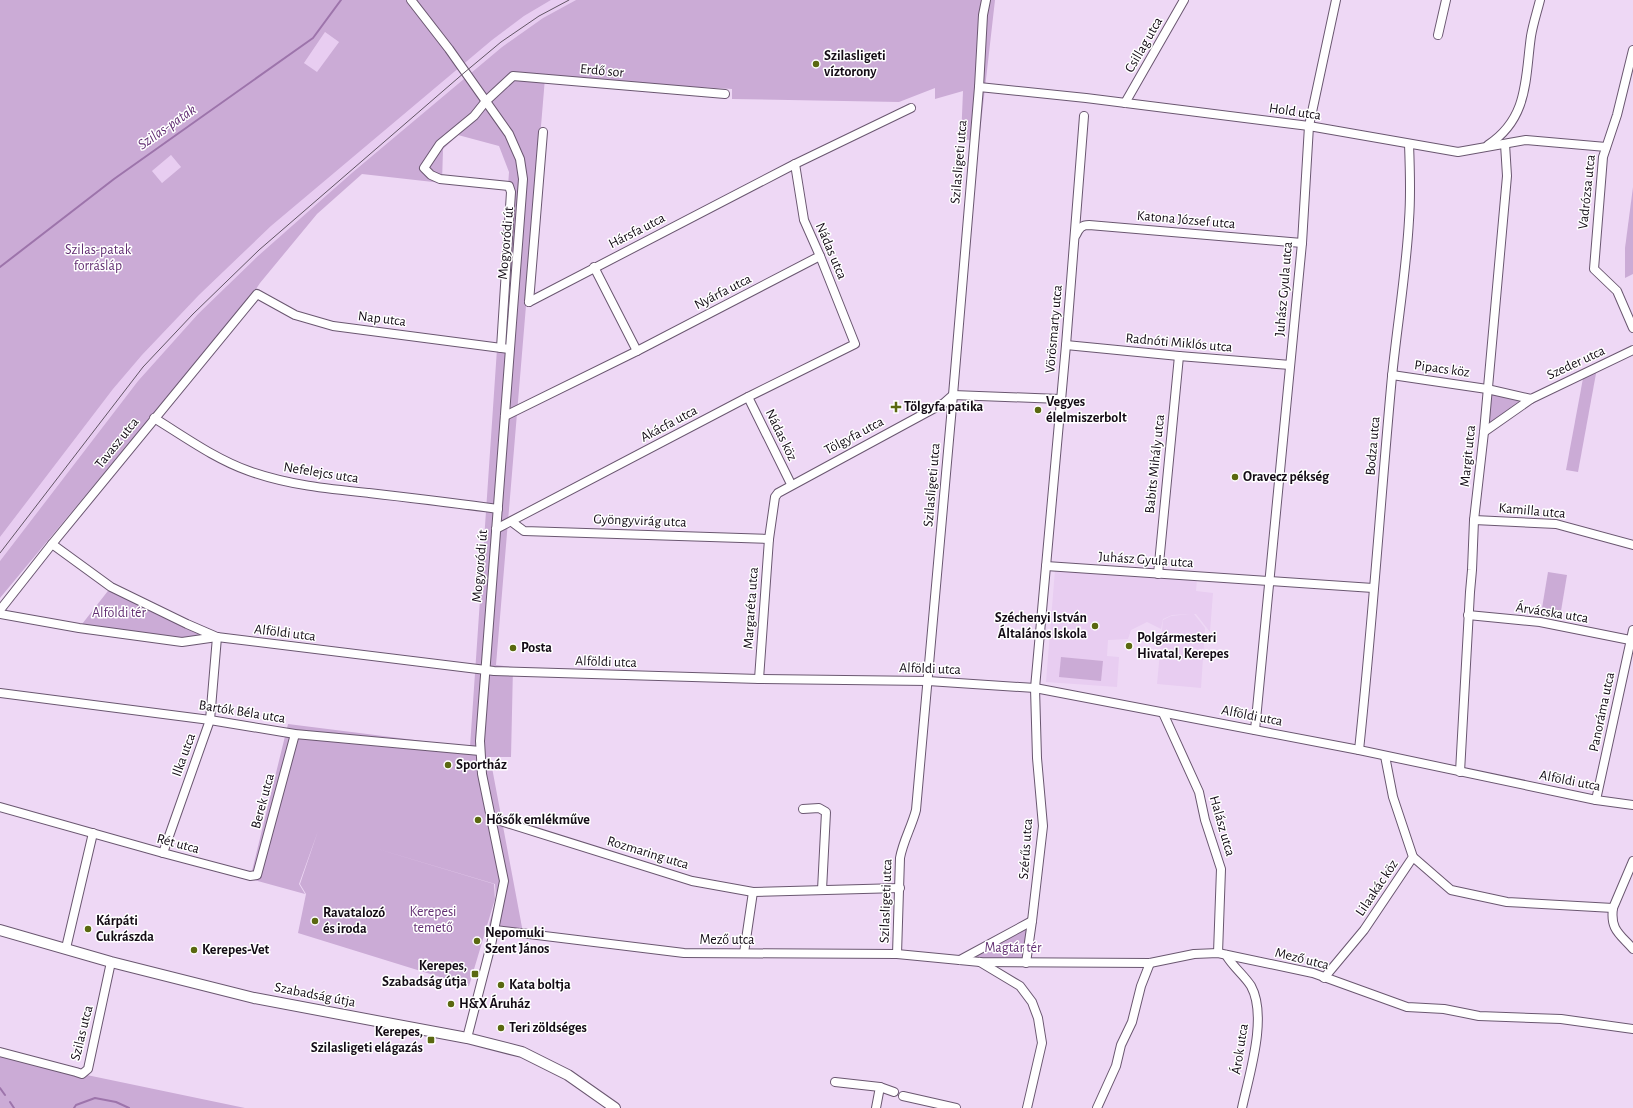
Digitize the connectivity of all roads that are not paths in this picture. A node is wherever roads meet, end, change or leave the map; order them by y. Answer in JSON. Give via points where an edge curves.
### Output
{"nodes":[{"id":1,"x":411,"y":0,"type":"edge"},
{"id":2,"x":982,"y":0,"type":"edge"},
{"id":3,"x":986,"y":0,"type":"edge"},
{"id":4,"x":1184,"y":0,"type":"edge"},
{"id":5,"x":1336,"y":0,"type":"edge"},
{"id":6,"x":1446,"y":0,"type":"edge"},
{"id":7,"x":1540,"y":0,"type":"edge"},
{"id":8,"x":983,"y":15,"type":"junction"},
{"id":9,"x":1438,"y":35,"type":"dead end"},
{"id":10,"x":1633,"y":50,"type":"edge"},
{"id":11,"x":979,"y":87,"type":"junction"},
{"id":12,"x":725,"y":94,"type":"dead end"},
{"id":13,"x":486,"y":100,"type":"junction"},
{"id":14,"x":1126,"y":104,"type":"junction"},
{"id":15,"x":911,"y":108,"type":"dead end"},
{"id":16,"x":1084,"y":116,"type":"dead end"},
{"id":17,"x":1309,"y":126,"type":"junction"},
{"id":18,"x":543,"y":132,"type":"dead end"},
{"id":19,"x":1409,"y":144,"type":"junction"},
{"id":20,"x":1505,"y":144,"type":"junction"},
{"id":21,"x":1606,"y":146,"type":"junction"},
{"id":22,"x":1483,"y":148,"type":"junction"},
{"id":23,"x":795,"y":164,"type":"junction"},
{"id":24,"x":1075,"y":237,"type":"junction"},
{"id":25,"x":1302,"y":244,"type":"junction"},
{"id":26,"x":820,"y":256,"type":"junction"},
{"id":27,"x":594,"y":267,"type":"junction"},
{"id":28,"x":257,"y":294,"type":"joint"},
{"id":29,"x":1633,"y":328,"type":"edge"},
{"id":30,"x":855,"y":344,"type":"joint"},
{"id":31,"x":1066,"y":345,"type":"junction"},
{"id":32,"x":505,"y":348,"type":"junction"},
{"id":33,"x":1633,"y":350,"type":"edge"},
{"id":34,"x":638,"y":351,"type":"junction"},
{"id":35,"x":1179,"y":356,"type":"junction"},
{"id":36,"x":1290,"y":365,"type":"junction"},
{"id":37,"x":1392,"y":375,"type":"junction"},
{"id":38,"x":1487,"y":389,"type":"junction"},
{"id":39,"x":953,"y":395,"type":"junction"},
{"id":40,"x":748,"y":397,"type":"junction"},
{"id":41,"x":1531,"y":398,"type":"junction"},
{"id":42,"x":1060,"y":399,"type":"junction"},
{"id":43,"x":505,"y":416,"type":"junction"},
{"id":44,"x":154,"y":418,"type":"junction"},
{"id":45,"x":1484,"y":432,"type":"junction"},
{"id":46,"x":791,"y":484,"type":"junction"},
{"id":47,"x":498,"y":509,"type":"junction"},
{"id":48,"x":1474,"y":520,"type":"junction"},
{"id":49,"x":512,"y":522,"type":"junction"},
{"id":50,"x":496,"y":529,"type":"junction"},
{"id":51,"x":769,"y":539,"type":"junction"},
{"id":52,"x":52,"y":544,"type":"junction"},
{"id":53,"x":1633,"y":545,"type":"edge"},
{"id":54,"x":1046,"y":566,"type":"junction"},
{"id":55,"x":1158,"y":574,"type":"junction"},
{"id":56,"x":1269,"y":582,"type":"junction"},
{"id":57,"x":1373,"y":588,"type":"junction"},
{"id":58,"x":0,"y":610,"type":"edge"},
{"id":59,"x":0,"y":614,"type":"edge"},
{"id":60,"x":1468,"y":615,"type":"junction"},
{"id":61,"x":1633,"y":630,"type":"edge"},
{"id":62,"x":217,"y":637,"type":"junction"},
{"id":63,"x":1630,"y":640,"type":"junction"},
{"id":64,"x":485,"y":670,"type":"junction"},
{"id":65,"x":759,"y":679,"type":"junction"},
{"id":66,"x":928,"y":681,"type":"junction"},
{"id":67,"x":1035,"y":688,"type":"junction"},
{"id":68,"x":0,"y":693,"type":"edge"},
{"id":69,"x":1163,"y":713,"type":"junction"},
{"id":70,"x":210,"y":720,"type":"junction"},
{"id":71,"x":1255,"y":730,"type":"junction"},
{"id":72,"x":295,"y":734,"type":"junction"},
{"id":73,"x":1359,"y":750,"type":"junction"},
{"id":74,"x":480,"y":751,"type":"junction"},
{"id":75,"x":1385,"y":756,"type":"junction"},
{"id":76,"x":1460,"y":772,"type":"junction"},
{"id":77,"x":1596,"y":800,"type":"junction"},
{"id":78,"x":1633,"y":805,"type":"edge"},
{"id":79,"x":0,"y":807,"type":"edge"},
{"id":80,"x":802,"y":810,"type":"dead end"},
{"id":81,"x":491,"y":818,"type":"junction"},
{"id":82,"x":93,"y":833,"type":"junction"},
{"id":83,"x":163,"y":853,"type":"junction"},
{"id":84,"x":1414,"y":857,"type":"junction"},
{"id":85,"x":1633,"y":861,"type":"edge"},
{"id":86,"x":257,"y":875,"type":"joint"},
{"id":87,"x":900,"y":888,"type":"junction"},
{"id":88,"x":822,"y":890,"type":"junction"},
{"id":89,"x":753,"y":892,"type":"junction"},
{"id":90,"x":1613,"y":908,"type":"junction"},
{"id":91,"x":1032,"y":921,"type":"junction"},
{"id":92,"x":0,"y":930,"type":"edge"},
{"id":93,"x":495,"y":930,"type":"junction"},
{"id":94,"x":66,"y":948,"type":"junction"},
{"id":95,"x":1633,"y":949,"type":"edge"},
{"id":96,"x":744,"y":953,"type":"junction"},
{"id":97,"x":897,"y":954,"type":"junction"},
{"id":98,"x":1222,"y":954,"type":"junction"},
{"id":99,"x":960,"y":960,"type":"junction"},
{"id":100,"x":111,"y":962,"type":"junction"},
{"id":101,"x":980,"y":962,"type":"junction"},
{"id":102,"x":1026,"y":962,"type":"junction"},
{"id":103,"x":1150,"y":963,"type":"junction"},
{"id":104,"x":1324,"y":978,"type":"junction"},
{"id":105,"x":1633,"y":1029,"type":"edge"},
{"id":106,"x":468,"y":1038,"type":"junction"},
{"id":107,"x":0,"y":1052,"type":"edge"},
{"id":108,"x":835,"y":1082,"type":"dead end"},
{"id":109,"x":880,"y":1087,"type":"junction"},
{"id":110,"x":894,"y":1092,"type":"dead end"},
{"id":111,"x":903,"y":1096,"type":"dead end"},
{"id":112,"x":615,"y":1108,"type":"edge"},
{"id":113,"x":876,"y":1108,"type":"edge"},
{"id":114,"x":956,"y":1108,"type":"edge"},
{"id":115,"x":1027,"y":1108,"type":"edge"},
{"id":116,"x":1097,"y":1108,"type":"edge"},
{"id":117,"x":1242,"y":1108,"type":"edge"}],
"edges":[{"from":1,"to":13,"type":"street","name":"Mogyoródi út"},
{"from":2,"to":8,"type":"street","name":"Szilasligeti utca"},
{"from":3,"to":8,"type":"street","name":"Szilasligeti utca"},
{"from":4,"to":14,"type":"street","name":"Csillag utca"},
{"from":5,"to":17,"type":"street","name":"Juhász Gyula utca"},
{"from":6,"to":9,"type":"street"},
{"from":7,"to":22,"type":"street","via":[[1531,34],[1525,93],[1504,133]]},
{"from":8,"to":11,"type":"street","name":"Szilasligeti utca"},
{"from":10,"to":21,"type":"street","name":"Vadrózsa utca","via":[[1617,115]]},
{"from":11,"to":14,"type":"street","name":"Hold utca"},
{"from":11,"to":39,"type":"street","name":"Szilasligeti utca"},
{"from":12,"to":13,"type":"street","name":"Erdő sor","via":[[513,76]]},
{"from":13,"to":32,"type":"street","name":"Mogyoródi út","via":[[515,145],[523,179]]},
{"from":13,"to":32,"type":"street","name":"Mogyoródi út","via":[[474,116],[440,144],[424,168],[440,179],[509,186],[511,192]]},
{"from":14,"to":17,"type":"street","name":"Hold utca"},
{"from":15,"to":23,"type":"street","name":"Hársfa utca"},
{"from":16,"to":24,"type":"street","name":"Vörösmarty utca"},
{"from":17,"to":19,"type":"street","name":"Hold utca"},
{"from":17,"to":25,"type":"street","name":"Juhász Gyula utca"},
{"from":18,"to":27,"type":"street","name":"Hársfa utca","via":[[529,302]]},
{"from":19,"to":22,"type":"street","name":"Hold utca","via":[[1458,152]]},
{"from":19,"to":37,"type":"street","name":"Bodza utca","via":[[1409,220]]},
{"from":20,"to":21,"type":"street","name":"Hold utca","via":[[1526,140]]},
{"from":20,"to":22,"type":"street","name":"Hold utca"},
{"from":20,"to":38,"type":"street","name":"Margit utca","via":[[1506,176]]},
{"from":21,"to":29,"type":"street","name":"Vadrózsa utca","via":[[1594,268],[1617,291]]},
{"from":23,"to":26,"type":"street","name":"Nádas utca","via":[[804,220]]},
{"from":23,"to":27,"type":"street","name":"Hársfa utca"},
{"from":24,"to":25,"type":"street","name":"Katona József utca","via":[[1083,225],[1089,224]]},
{"from":24,"to":31,"type":"street","name":"Vörösmarty utca"},
{"from":25,"to":36,"type":"street","name":"Juhász Gyula utca"},
{"from":26,"to":30,"type":"street","name":"Nádas utca"},
{"from":26,"to":34,"type":"street","name":"Nyárfa utca"},
{"from":27,"to":34,"type":"street"},
{"from":28,"to":32,"type":"street","name":"Nap utca","via":[[295,315],[333,326]]},
{"from":28,"to":44,"type":"street","name":"Tavasz utca"},
{"from":30,"to":40,"type":"street","name":"Akácfa utca"},
{"from":31,"to":35,"type":"street","name":"Radnóti Miklós utca"},
{"from":31,"to":42,"type":"street","name":"Vörösmarty utca"},
{"from":32,"to":43,"type":"street","name":"Mogyoródi út"},
{"from":33,"to":41,"type":"street","name":"Szeder utca"},
{"from":34,"to":43,"type":"street","name":"Nyárfa utca"},
{"from":35,"to":36,"type":"street","name":"Radnóti Miklós utca"},
{"from":35,"to":55,"type":"street","name":"Babits Mihály utca"},
{"from":36,"to":56,"type":"street","name":"Juhász Gyula utca"},
{"from":37,"to":38,"type":"street","name":"Pipacs köz"},
{"from":37,"to":57,"type":"street","name":"Bodza utca"},
{"from":38,"to":41,"type":"street"},
{"from":38,"to":45,"type":"street","name":"Margit utca"},
{"from":39,"to":42,"type":"street"},
{"from":39,"to":46,"type":"street","name":"Tölgyfa utca","via":[[944,403]]},
{"from":39,"to":66,"type":"street","name":"Szilasligeti utca"},
{"from":40,"to":46,"type":"street","name":"Nádas köz"},
{"from":40,"to":49,"type":"street","name":"Akácfa utca"},
{"from":41,"to":45,"type":"street","name":"Szeder utca"},
{"from":42,"to":54,"type":"street","name":"Vörösmarty utca"},
{"from":43,"to":47,"type":"street","name":"Mogyoródi út"},
{"from":44,"to":47,"type":"street","name":"Nefelejcs utca","via":[[215,456],[250,471],[276,478],[337,490]]},
{"from":44,"to":52,"type":"street","name":"Tavasz utca"},
{"from":45,"to":48,"type":"street","name":"Margit utca"},
{"from":46,"to":51,"type":"street","name":"Tölgyfa utca","via":[[775,497]]},
{"from":47,"to":50,"type":"street","name":"Mogyoródi út"},
{"from":48,"to":53,"type":"street","name":"Kamilla utca","via":[[1556,524]]},
{"from":48,"to":60,"type":"street","name":"Margit utca"},
{"from":49,"to":50,"type":"street","name":"Akácfa utca"},
{"from":49,"to":51,"type":"street","name":"Gyöngyvirág utca","via":[[524,531]]},
{"from":50,"to":64,"type":"street","name":"Mogyoródi út"},
{"from":51,"to":65,"type":"street","name":"Margaréta utca"},
{"from":52,"to":58,"type":"street","name":"Tavasz utca"},
{"from":52,"to":62,"type":"street","name":"Alföldi utca","via":[[111,587]]},
{"from":54,"to":55,"type":"street","name":"Juhász Gyula utca"},
{"from":54,"to":67,"type":"street","name":"Vörösmarty utca"},
{"from":55,"to":56,"type":"street","name":"Juhász Gyula utca"},
{"from":56,"to":57,"type":"street","name":"Juhász Gyula utca"},
{"from":56,"to":71,"type":"street","name":"Juhász Gyula utca"},
{"from":57,"to":73,"type":"street","name":"Bodza utca"},
{"from":59,"to":62,"type":"street","name":"Alföldi utca","via":[[182,642]]},
{"from":60,"to":63,"type":"street","name":"Árvácska utca","via":[[1540,622]]},
{"from":60,"to":76,"type":"street","name":"Margit utca"},
{"from":61,"to":63,"type":"street","name":"Panoráma utca"},
{"from":62,"to":64,"type":"street","name":"Alföldi utca"},
{"from":62,"to":70,"type":"street","name":"Ilka utca"},
{"from":63,"to":77,"type":"street","name":"Panoráma utca"},
{"from":64,"to":65,"type":"street","name":"Alföldi utca"},
{"from":64,"to":74,"type":"street","name":"Mogyoródi út"},
{"from":65,"to":66,"type":"street","name":"Alföldi utca"},
{"from":66,"to":67,"type":"street","name":"Alföldi utca"},
{"from":66,"to":87,"type":"street","name":"Szilasligeti utca","via":[[916,810],[902,848]]},
{"from":67,"to":69,"type":"street","name":"Alföldi utca"},
{"from":67,"to":91,"type":"street","name":"Szérűs utca","via":[[1037,758],[1043,826]]},
{"from":68,"to":70,"type":"street","name":"Bartók Béla utca"},
{"from":69,"to":71,"type":"street","name":"Alföldi utca"},
{"from":69,"to":98,"type":"street","name":"Halász utca","via":[[1199,792],[1221,869]]},
{"from":70,"to":72,"type":"street","name":"Bartók Béla utca"},
{"from":70,"to":83,"type":"street","name":"Ilka utca"},
{"from":71,"to":73,"type":"street","name":"Alföldi utca"},
{"from":72,"to":74,"type":"street","name":"Bartók Béla utca"},
{"from":72,"to":86,"type":"street","name":"Berek utca"},
{"from":73,"to":75,"type":"street","name":"Alföldi utca"},
{"from":74,"to":81,"type":"street","name":"Mogyoródi út"},
{"from":75,"to":76,"type":"street","name":"Alföldi utca"},
{"from":75,"to":84,"type":"street","name":"Lilaakác köz","via":[[1393,797]]},
{"from":76,"to":77,"type":"street","name":"Alföldi utca"},
{"from":77,"to":78,"type":"street","name":"Alföldi utca"},
{"from":79,"to":82,"type":"street","name":"Rét utca"},
{"from":80,"to":88,"type":"street","via":[[818,808],[826,812]]},
{"from":81,"to":89,"type":"street","name":"Rozmaring utca","via":[[692,881]]},
{"from":81,"to":93,"type":"street","name":"Mogyoródi út","via":[[504,881]]},
{"from":82,"to":83,"type":"street","name":"Rét utca"},
{"from":82,"to":94,"type":"street"},
{"from":83,"to":86,"type":"street","name":"Rét utca","via":[[250,876]]},
{"from":84,"to":90,"type":"street","via":[[1451,890],[1507,902]]},
{"from":84,"to":104,"type":"street","name":"Lilaakác köz","via":[[1364,930]]},
{"from":85,"to":90,"type":"street"},
{"from":87,"to":88,"type":"street","name":"Rozmaring utca"},
{"from":87,"to":97,"type":"street","name":"Szilasligeti utca"},
{"from":88,"to":89,"type":"street","name":"Rozmaring utca"},
{"from":89,"to":96,"type":"street"},
{"from":90,"to":95,"type":"street","via":[[1612,922],[1615,930]]},
{"from":91,"to":99,"type":"street"},
{"from":91,"to":102,"type":"street","name":"Szérűs utca"},
{"from":92,"to":94,"type":"main road","name":"Szabadság útja"},
{"from":93,"to":96,"type":"street","name":"Mező utca","via":[[684,952]]},
{"from":93,"to":106,"type":"street","name":"Mogyoródi út"},
{"from":94,"to":100,"type":"main road","name":"Szabadság útja"},
{"from":96,"to":97,"type":"street","name":"Mező utca"},
{"from":97,"to":99,"type":"street","name":"Mező utca"},
{"from":98,"to":103,"type":"street","name":"Mező utca","via":[[1194,954]]},
{"from":98,"to":104,"type":"street","name":"Mező utca"},
{"from":98,"to":117,"type":"street","name":"Árok utca","via":[[1251,986],[1257,1003],[1258,1027]]},
{"from":99,"to":101,"type":"street","name":"Mező utca"},
{"from":100,"to":106,"type":"main road","name":"Szabadság útja","via":[[254,998]]},
{"from":100,"to":107,"type":"street","name":"Szilas utca","via":[[88,1069],[82,1074]]},
{"from":101,"to":102,"type":"street","name":"Mező utca"},
{"from":101,"to":115,"type":"street","via":[[1020,986],[1032,1002],[1038,1018],[1042,1043]]},
{"from":102,"to":103,"type":"street","name":"Mező utca"},
{"from":103,"to":116,"type":"street","via":[[1116,1066]]},
{"from":104,"to":105,"type":"street","name":"Mező utca","via":[[1407,1007],[1444,1009],[1479,1016],[1561,1019]]},
{"from":106,"to":112,"type":"main road","name":"Szabadság útja","via":[[522,1052],[568,1074]]},
{"from":108,"to":109,"type":"street"},
{"from":109,"to":110,"type":"street"},
{"from":109,"to":113,"type":"street"},
{"from":111,"to":114,"type":"street"}]}
